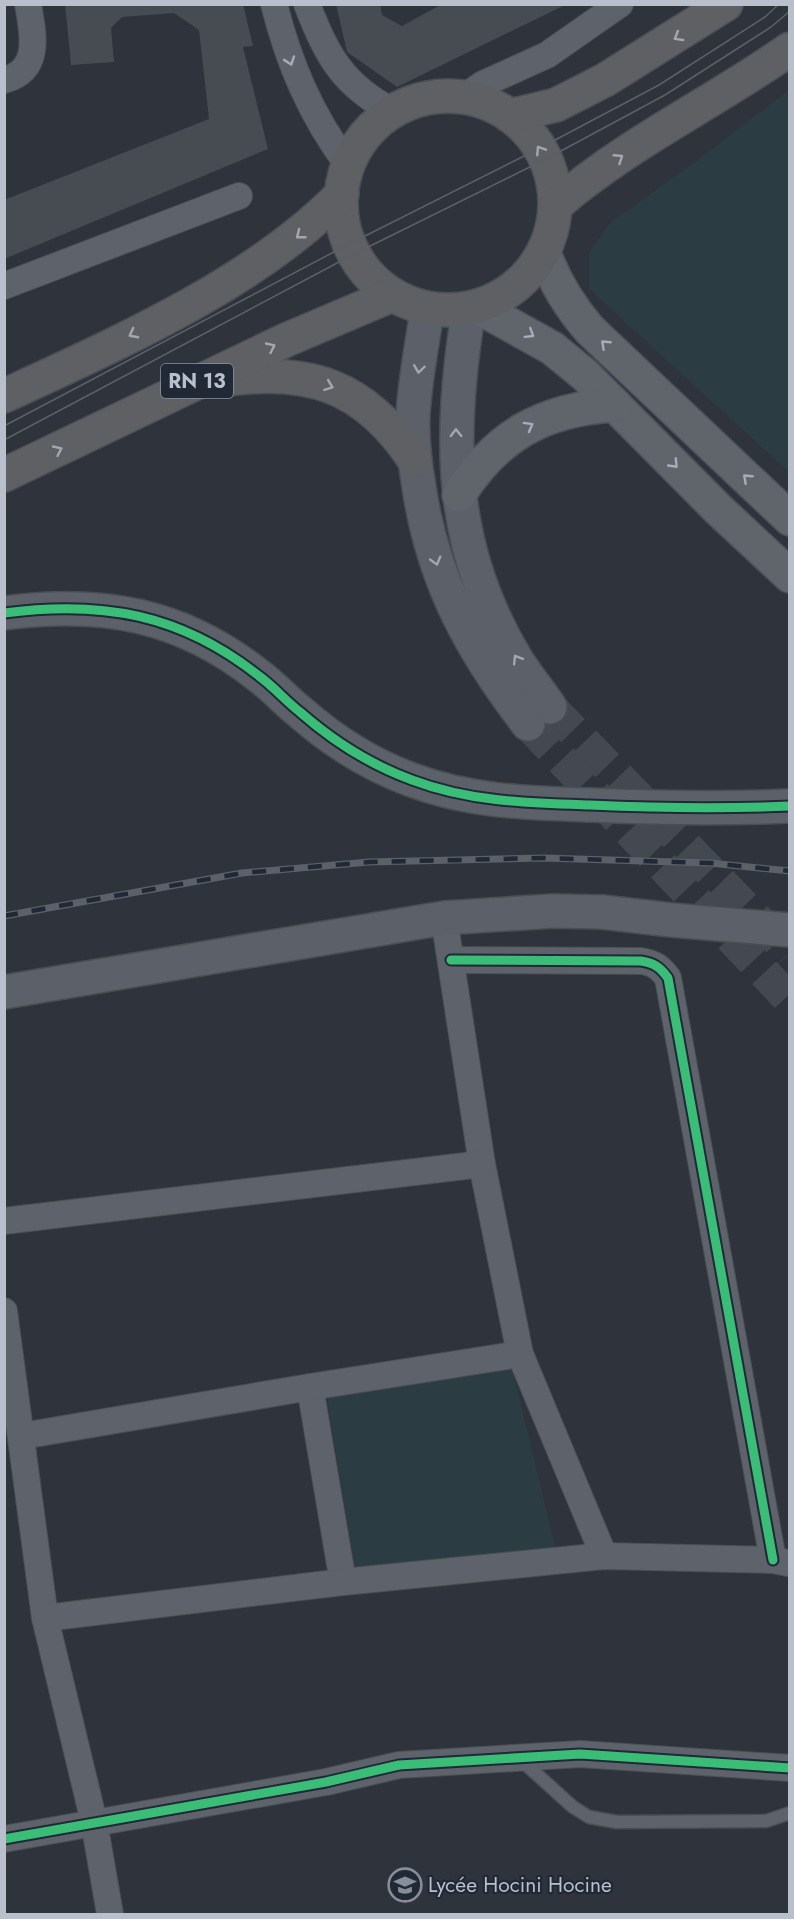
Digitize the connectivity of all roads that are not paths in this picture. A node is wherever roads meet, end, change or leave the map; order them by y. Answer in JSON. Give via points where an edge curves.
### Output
{"nodes":[{"id":1,"x":28,"y":4,"type":"edge"},
{"id":2,"x":274,"y":4,"type":"edge"},
{"id":3,"x":307,"y":4,"type":"edge"},
{"id":4,"x":620,"y":4,"type":"edge"},
{"id":5,"x":726,"y":4,"type":"edge"},
{"id":6,"x":789,"y":49,"type":"edge"},
{"id":7,"x":4,"y":80,"type":"edge"},
{"id":8,"x":464,"y":97,"type":"junction"},
{"id":9,"x":392,"y":111,"type":"junction"},
{"id":10,"x":510,"y":116,"type":"junction"},
{"id":11,"x":345,"y":180,"type":"junction"},
{"id":12,"x":239,"y":196,"type":"dead end"},
{"id":13,"x":555,"y":205,"type":"junction"},
{"id":14,"x":544,"y":253,"type":"junction"},
{"id":15,"x":4,"y":286,"type":"edge"},
{"id":16,"x":392,"y":295,"type":"junction"},
{"id":17,"x":473,"y":308,"type":"junction"},
{"id":18,"x":427,"y":311,"type":"junction"},
{"id":19,"x":189,"y":385,"type":"junction"},
{"id":20,"x":4,"y":396,"type":"edge"},
{"id":21,"x":615,"y":405,"type":"junction"},
{"id":22,"x":415,"y":462,"type":"junction"},
{"id":23,"x":4,"y":475,"type":"edge"},
{"id":24,"x":459,"y":495,"type":"junction"},
{"id":25,"x":789,"y":519,"type":"edge"},
{"id":26,"x":789,"y":576,"type":"edge"},
{"id":27,"x":4,"y":613,"type":"edge"},
{"id":28,"x":789,"y":806,"type":"edge"},
{"id":29,"x":444,"y":918,"type":"junction"},
{"id":30,"x":789,"y":930,"type":"edge"},
{"id":31,"x":451,"y":960,"type":"junction"},
{"id":32,"x":4,"y":992,"type":"edge"},
{"id":33,"x":482,"y":1164,"type":"junction"},
{"id":34,"x":4,"y":1221,"type":"edge"},
{"id":35,"x":4,"y":1311,"type":"edge"},
{"id":36,"x":520,"y":1354,"type":"junction"},
{"id":37,"x":310,"y":1387,"type":"junction"},
{"id":38,"x":22,"y":1436,"type":"junction"},
{"id":39,"x":604,"y":1556,"type":"junction"},
{"id":40,"x":784,"y":1556,"type":"edge"},
{"id":41,"x":343,"y":1582,"type":"junction"},
{"id":42,"x":45,"y":1618,"type":"junction"},
{"id":43,"x":520,"y":1759,"type":"junction"},
{"id":44,"x":789,"y":1768,"type":"edge"},
{"id":45,"x":789,"y":1813,"type":"edge"},
{"id":46,"x":93,"y":1822,"type":"junction"},
{"id":47,"x":4,"y":1839,"type":"edge"},
{"id":48,"x":110,"y":1914,"type":"edge"}],
"edges":[{"from":1,"to":7,"type":"street","via":[[34,45],[31,60],[21,73]]},
{"from":2,"to":11,"type":"street","one_way":true,"via":[[296,79],[330,140]]},
{"from":3,"to":9,"type":"street","via":[[329,55],[345,79],[367,98]]},
{"from":4,"to":8,"type":"street","via":[[547,55],[483,84]]},
{"from":5,"to":10,"type":"highway","one_way":true,"via":[[605,80],[556,105]]},
{"from":13,"to":6,"type":"highway","one_way":true,"via":[[590,177]]},
{"from":8,"to":9,"type":"highway","via":[[414,100]]},
{"from":8,"to":10,"type":"highway","via":[[484,102]]},
{"from":9,"to":11,"type":"highway","via":[[358,144]]},
{"from":13,"to":10,"type":"highway","one_way":true,"via":[[546,159],[524,127]]},
{"from":11,"to":16,"type":"highway","via":[[341,216],[354,255]]},
{"from":11,"to":20,"type":"highway","one_way":true,"via":[[313,224],[236,277],[133,335]]},
{"from":12,"to":15,"type":"street"},
{"from":13,"to":14,"type":"highway"},
{"from":14,"to":17,"type":"highway","via":[[527,277],[505,295]]},
{"from":25,"to":14,"type":"main road","one_way":true,"via":[[590,330],[554,282]]},
{"from":16,"to":18,"type":"highway"},
{"from":19,"to":16,"type":"highway","number":"RN 13","one_way":true},
{"from":17,"to":18,"type":"highway"},
{"from":17,"to":21,"type":"main road","one_way":true,"via":[[516,326],[552,348]]},
{"from":24,"to":17,"type":"street","one_way":true,"via":[[455,415]]},
{"from":18,"to":22,"type":"street","one_way":true,"via":[[413,416]]},
{"from":19,"to":22,"type":"highway","one_way":true,"via":[[277,375],[305,378],[332,387],[357,399],[380,417]]},
{"from":23,"to":19,"type":"highway","number":"RN 13","one_way":true},
{"from":24,"to":21,"type":"main road","one_way":true,"via":[[473,473],[512,435],[561,412]]},
{"from":21,"to":26,"type":"main road","one_way":true},
{"from":22,"to":24,"type":"street","one_way":true,"via":[[424,519],[440,575],[462,628],[492,678],[539,716],[516,659],[489,608],[470,553]]},
{"from":27,"to":28,"type":"street","via":[[77,607],[115,610],[188,631],[222,648],[326,734],[353,751],[411,780],[442,790],[506,802],[686,809]]},
{"from":29,"to":30,"type":"street","bridge":true,"via":[[602,912]]},
{"from":29,"to":31,"type":"street"},
{"from":29,"to":32,"type":"street"},
{"from":31,"to":33,"type":"street"},
{"from":31,"to":40,"type":"street","via":[[641,961],[652,963],[668,978]]},
{"from":33,"to":34,"type":"street"},
{"from":33,"to":36,"type":"street"},
{"from":35,"to":38,"type":"street"},
{"from":36,"to":37,"type":"street"},
{"from":36,"to":39,"type":"street"},
{"from":37,"to":38,"type":"street"},
{"from":37,"to":41,"type":"street"},
{"from":38,"to":42,"type":"street"},
{"from":39,"to":40,"type":"street"},
{"from":39,"to":41,"type":"street"},
{"from":41,"to":42,"type":"street"},
{"from":42,"to":46,"type":"street"},
{"from":43,"to":44,"type":"street","via":[[580,1754]]},
{"from":43,"to":45,"type":"lane","via":[[589,1817],[617,1822],[766,1821]]},
{"from":43,"to":46,"type":"street","via":[[399,1765],[326,1782]]},
{"from":46,"to":47,"type":"street"},
{"from":46,"to":48,"type":"street"}]}
